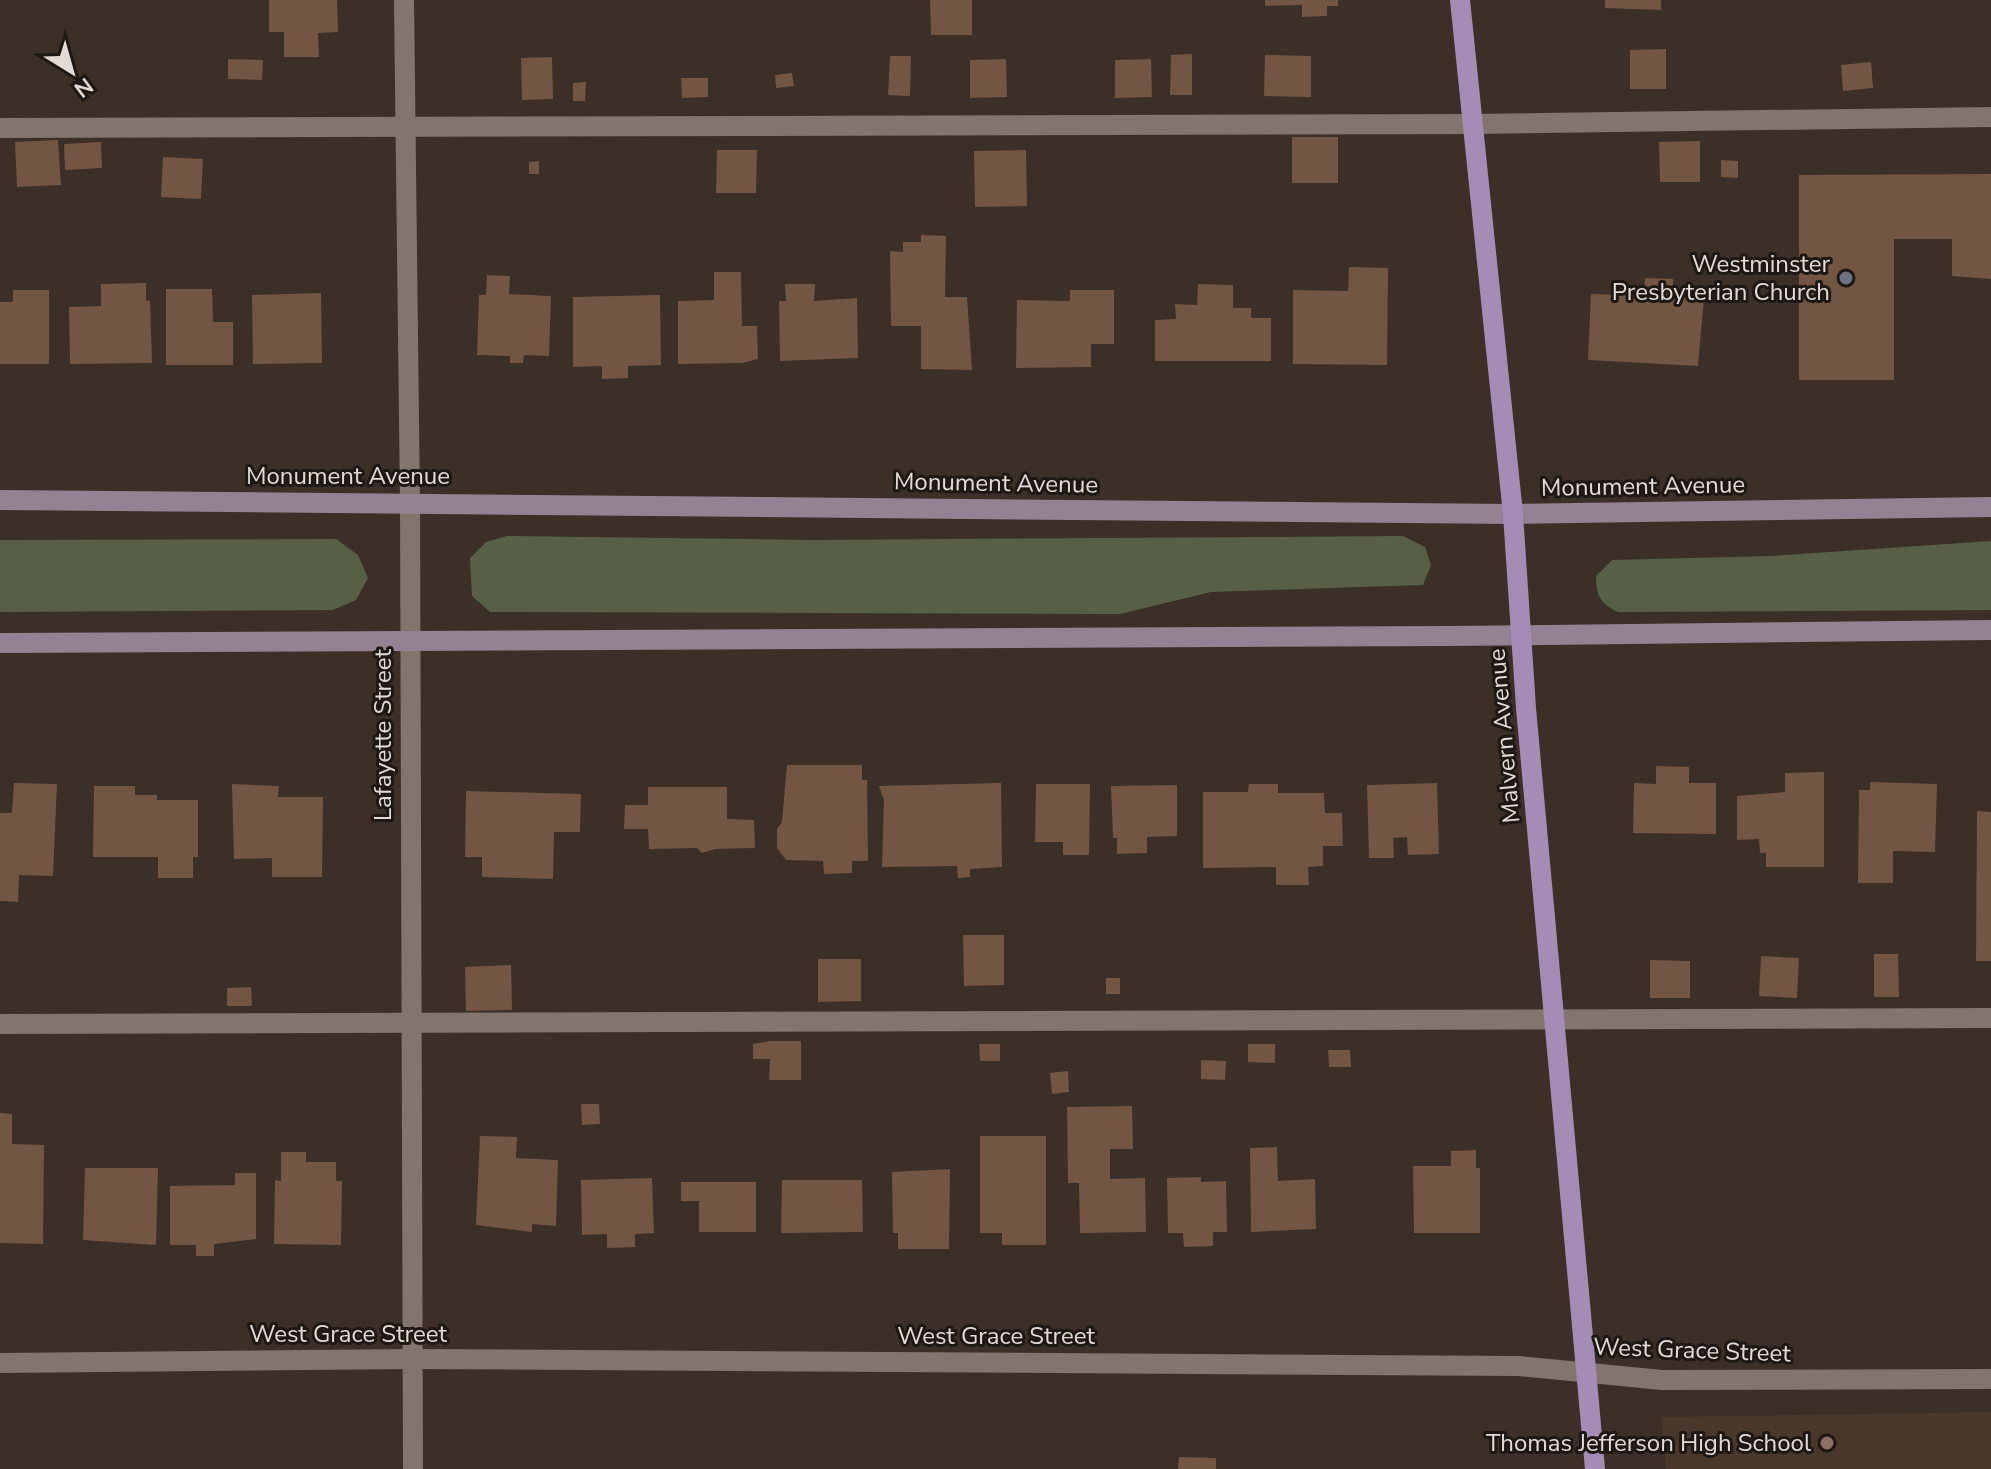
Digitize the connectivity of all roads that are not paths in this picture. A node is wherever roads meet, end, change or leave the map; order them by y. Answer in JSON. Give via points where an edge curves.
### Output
{"nodes":[{"id":1,"x":404,"y":0,"type":"edge"},
{"id":2,"x":1460,"y":0,"type":"edge"},
{"id":3,"x":1991,"y":117,"type":"edge"},
{"id":4,"x":1473,"y":124,"type":"junction"},
{"id":5,"x":0,"y":128,"type":"edge"},
{"id":6,"x":406,"y":129,"type":"junction"},
{"id":7,"x":0,"y":500,"type":"edge"},
{"id":8,"x":410,"y":502,"type":"junction"},
{"id":9,"x":1991,"y":507,"type":"edge"},
{"id":10,"x":1513,"y":514,"type":"junction"},
{"id":11,"x":1991,"y":630,"type":"edge"},
{"id":12,"x":1522,"y":635,"type":"junction"},
{"id":13,"x":409,"y":641,"type":"junction"},
{"id":14,"x":0,"y":643,"type":"edge"},
{"id":15,"x":1991,"y":1018,"type":"edge"},
{"id":16,"x":1556,"y":1019,"type":"junction"},
{"id":17,"x":411,"y":1022,"type":"junction"},
{"id":18,"x":0,"y":1024,"type":"edge"},
{"id":19,"x":412,"y":1359,"type":"junction"},
{"id":20,"x":0,"y":1363,"type":"edge"},
{"id":21,"x":1586,"y":1373,"type":"junction"},
{"id":22,"x":1991,"y":1379,"type":"edge"},
{"id":23,"x":413,"y":1469,"type":"edge"},
{"id":24,"x":1595,"y":1469,"type":"edge"}],
"edges":[{"from":1,"to":6,"type":"street","name":"Lafayette Street"},
{"from":2,"to":4,"type":"main road","name":"Malvern Avenue"},
{"from":3,"to":4,"type":"street"},
{"from":4,"to":6,"type":"street"},
{"from":4,"to":10,"type":"main road","name":"Malvern Avenue"},
{"from":5,"to":6,"type":"street"},
{"from":6,"to":8,"type":"street","name":"Lafayette Street"},
{"from":7,"to":8,"type":"street","name":"Monument Avenue"},
{"from":8,"to":10,"type":"street","name":"Monument Avenue"},
{"from":8,"to":13,"type":"street","name":"Lafayette Street"},
{"from":9,"to":10,"type":"street","name":"Monument Avenue"},
{"from":10,"to":12,"type":"main road","name":"Malvern Avenue"},
{"from":11,"to":12,"type":"street"},
{"from":12,"to":13,"type":"street"},
{"from":12,"to":16,"type":"main road","name":"Malvern Avenue"},
{"from":13,"to":14,"type":"street"},
{"from":13,"to":17,"type":"street","name":"Lafayette Street"},
{"from":15,"to":16,"type":"street"},
{"from":16,"to":17,"type":"street"},
{"from":16,"to":21,"type":"main road","name":"Malvern Avenue"},
{"from":17,"to":18,"type":"street"},
{"from":17,"to":19,"type":"street","name":"Lafayette Street"},
{"from":19,"to":20,"type":"street","name":"West Grace Street"},
{"from":19,"to":21,"type":"street","name":"West Grace Street","via":[[1519,1366]]},
{"from":19,"to":23,"type":"street","name":"Lafayette Street"},
{"from":21,"to":22,"type":"street","name":"West Grace Street","via":[[1662,1380]]},
{"from":21,"to":24,"type":"main road","name":"Malvern Avenue"}]}
